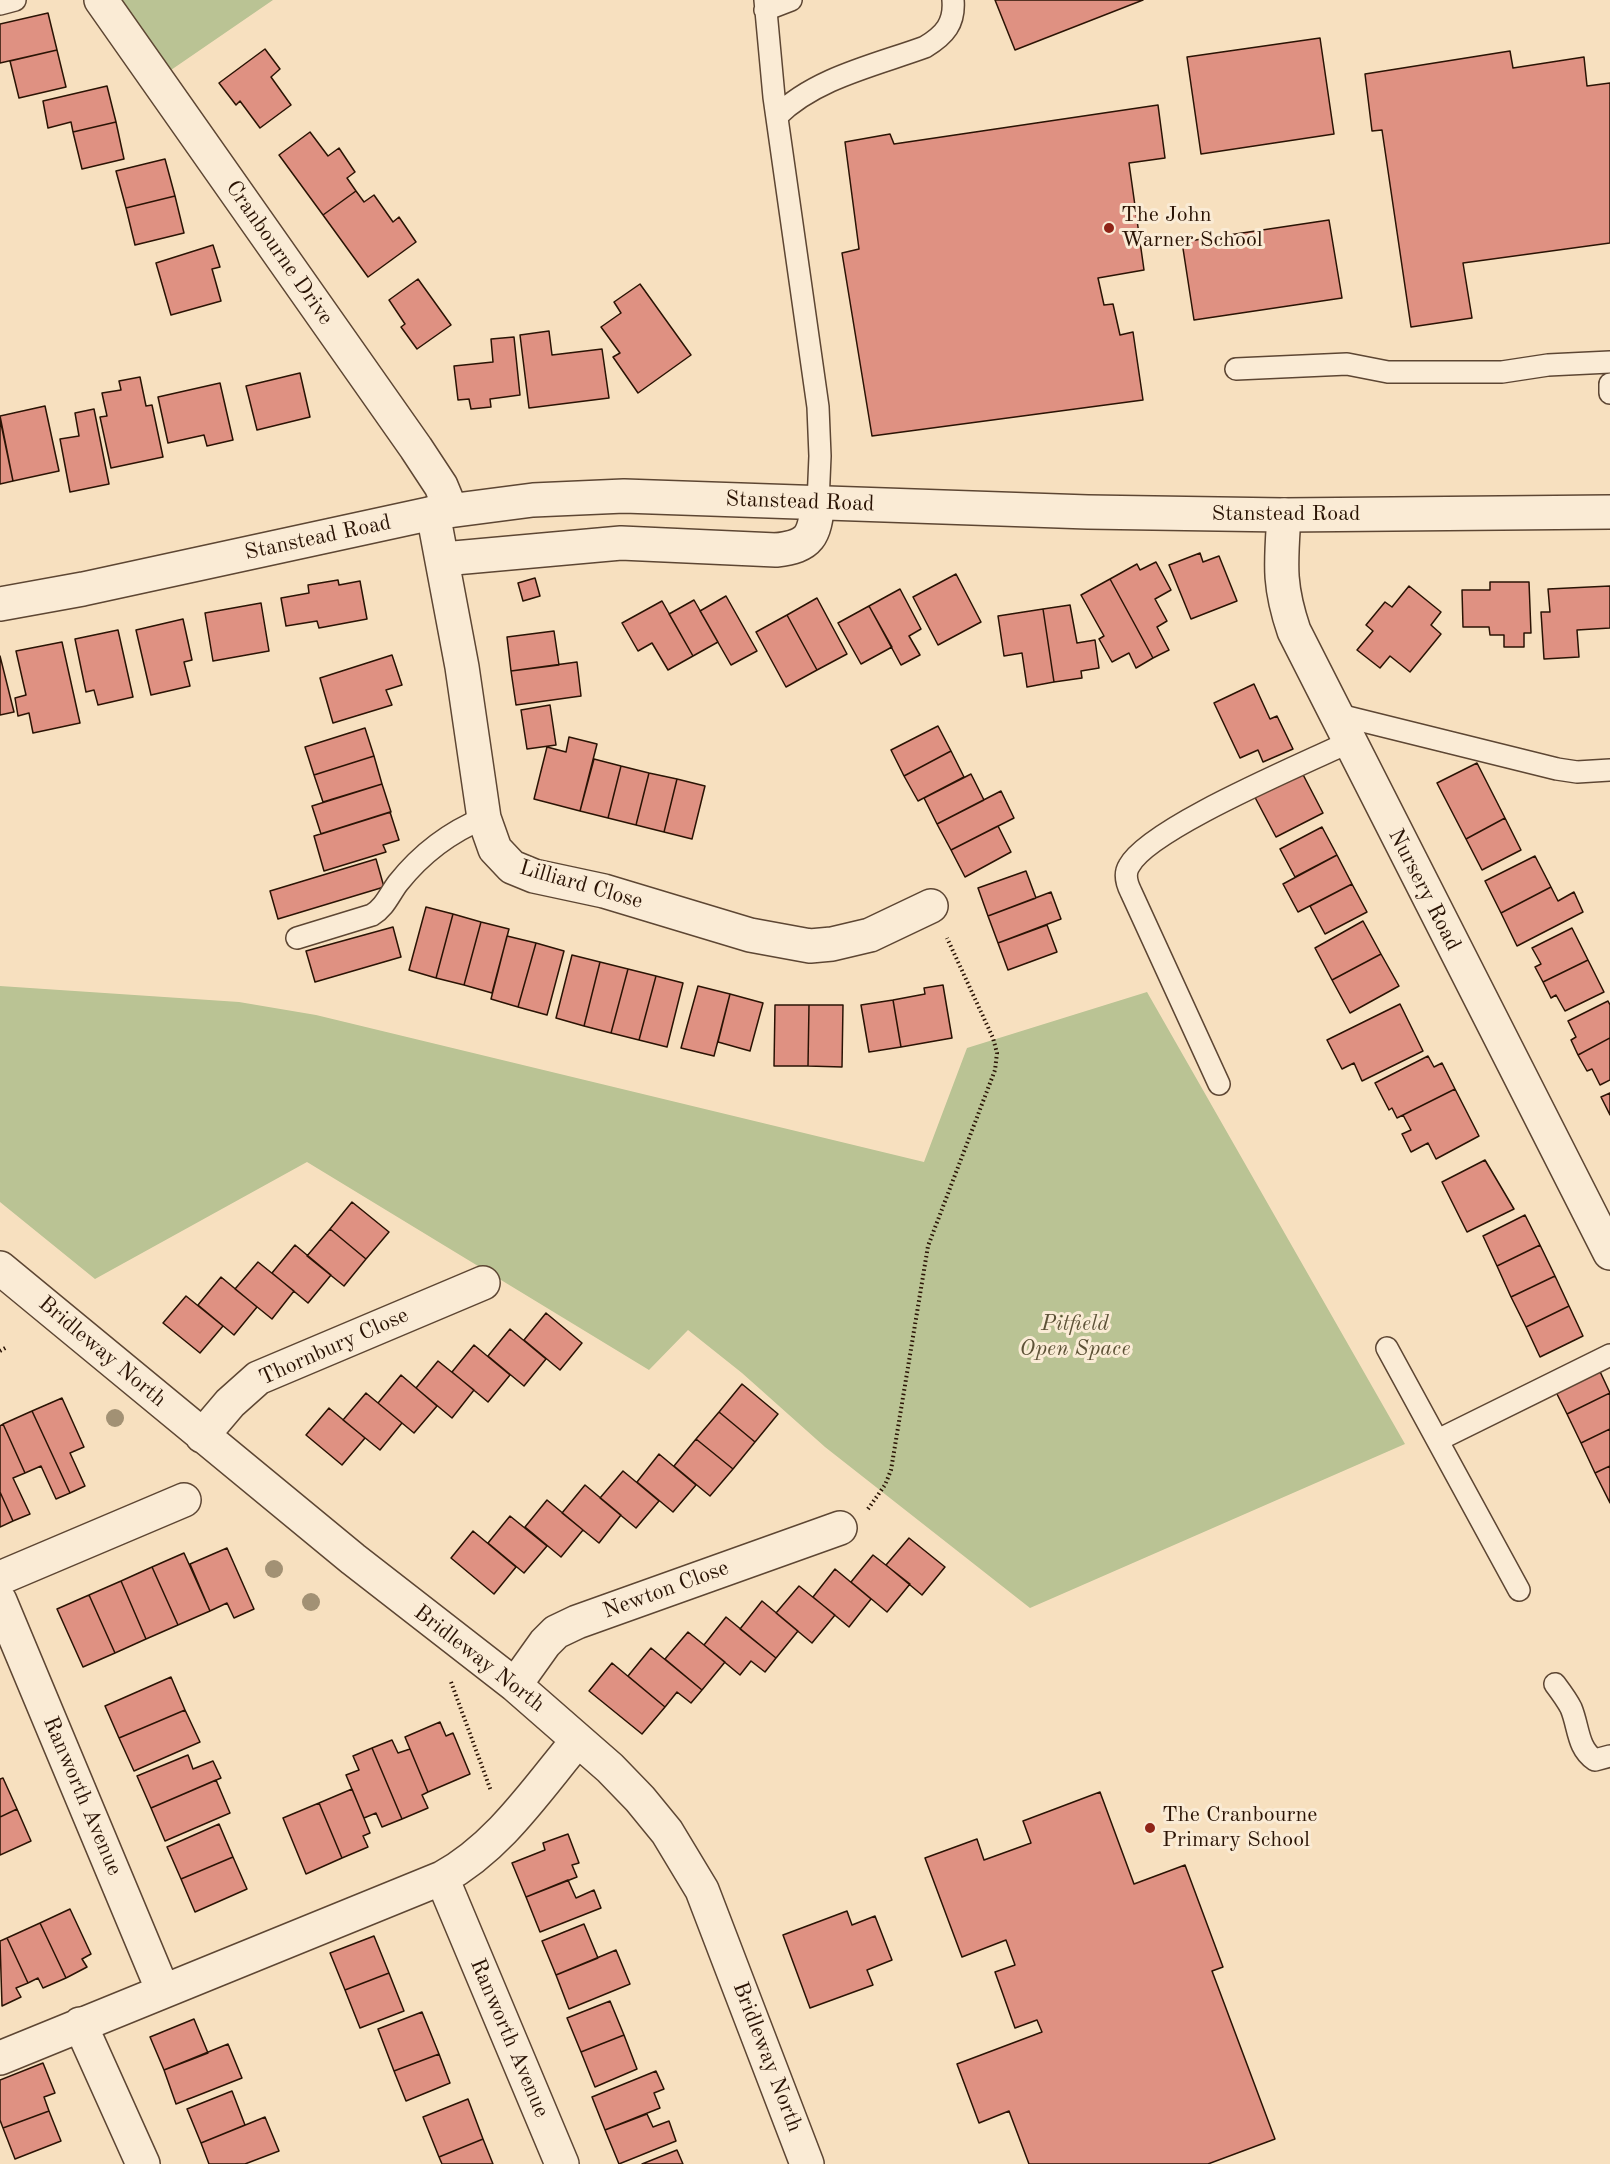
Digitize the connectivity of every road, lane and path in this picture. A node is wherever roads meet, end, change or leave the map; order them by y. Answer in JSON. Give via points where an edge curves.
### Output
{"nodes":[{"id":1,"x":15,"y":0,"type":"edge"},
{"id":2,"x":101,"y":0,"type":"edge"},
{"id":3,"x":791,"y":0,"type":"edge"},
{"id":4,"x":953,"y":0,"type":"edge"},
{"id":5,"x":0,"y":4,"type":"edge"},
{"id":6,"x":765,"y":5,"type":"edge"},
{"id":7,"x":777,"y":116,"type":"junction"},
{"id":8,"x":1610,"y":362,"type":"edge"},
{"id":9,"x":1236,"y":369,"type":"dead end"},
{"id":10,"x":1610,"y":384,"type":"edge"},
{"id":11,"x":1610,"y":393,"type":"edge"},
{"id":12,"x":818,"y":503,"type":"junction"},
{"id":13,"x":442,"y":511,"type":"junction"},
{"id":14,"x":1610,"y":512,"type":"edge"},
{"id":15,"x":1284,"y":515,"type":"junction"},
{"id":16,"x":442,"y":559,"type":"junction"},
{"id":17,"x":0,"y":604,"type":"edge"},
{"id":18,"x":1342,"y":728,"type":"junction"},
{"id":19,"x":1610,"y":770,"type":"edge"},
{"id":20,"x":484,"y":818,"type":"junction"},
{"id":21,"x":931,"y":906,"type":"joint"},
{"id":22,"x":297,"y":938,"type":"dead end"},
{"id":23,"x":1219,"y":1084,"type":"dead end"},
{"id":24,"x":1602,"y":1218,"type":"edge"},
{"id":25,"x":1610,"y":1254,"type":"edge"},
{"id":26,"x":0,"y":1268,"type":"edge"},
{"id":27,"x":483,"y":1283,"type":"dead end"},
{"id":28,"x":7,"y":1347,"type":"dead end"},
{"id":29,"x":1387,"y":1348,"type":"dead end"},
{"id":30,"x":0,"y":1351,"type":"edge"},
{"id":31,"x":1610,"y":1355,"type":"edge"},
{"id":32,"x":202,"y":1436,"type":"junction"},
{"id":33,"x":1438,"y":1440,"type":"junction"},
{"id":34,"x":184,"y":1500,"type":"dead end"},
{"id":35,"x":840,"y":1528,"type":"joint"},
{"id":36,"x":0,"y":1578,"type":"edge"},
{"id":37,"x":1519,"y":1590,"type":"dead end"},
{"id":38,"x":0,"y":1600,"type":"edge"},
{"id":39,"x":447,"y":1672,"type":"dead end"},
{"id":40,"x":1555,"y":1684,"type":"dead end"},
{"id":41,"x":515,"y":1685,"type":"junction"},
{"id":42,"x":578,"y":1740,"type":"junction"},
{"id":43,"x":1610,"y":1756,"type":"edge"},
{"id":44,"x":511,"y":1821,"type":"junction"},
{"id":45,"x":442,"y":1878,"type":"junction"},
{"id":46,"x":163,"y":1990,"type":"junction"},
{"id":47,"x":80,"y":2024,"type":"junction"},
{"id":48,"x":0,"y":2058,"type":"edge"},
{"id":49,"x":143,"y":2164,"type":"edge"},
{"id":50,"x":562,"y":2164,"type":"edge"},
{"id":51,"x":807,"y":2164,"type":"edge"}],
"edges":[{"from":1,"to":5,"type":"lane"},
{"from":2,"to":13,"type":"street","name":"Cranbourne Drive","via":[[416,448],[441,486]]},
{"from":3,"to":6,"type":"lane"},
{"from":4,"to":7,"type":"lane","via":[[950,26],[940,38],[822,86]]},
{"from":6,"to":7,"type":"lane"},
{"from":7,"to":12,"type":"lane","via":[[817,397]]},
{"from":8,"to":9,"type":"lane","via":[[1503,372],[1388,372],[1347,363]]},
{"from":10,"to":11,"type":"lane"},
{"from":12,"to":13,"type":"street","name":"Stanstead Road","via":[[624,496],[534,500]]},
{"from":12,"to":15,"type":"street","name":"Stanstead Road"},
{"from":12,"to":16,"type":"street","via":[[815,530],[807,541],[793,548],[621,543]]},
{"from":13,"to":16,"type":"street","name":"Lilliard Close"},
{"from":13,"to":17,"type":"street","name":"Stanstead Road"},
{"from":14,"to":15,"type":"street","name":"Stanstead Road"},
{"from":15,"to":18,"type":"street","name":"Nursery Road","via":[[1283,599],[1311,668]]},
{"from":16,"to":20,"type":"street","name":"Lilliard Close","via":[[474,736]]},
{"from":18,"to":19,"type":"lane","via":[[1557,770]]},
{"from":18,"to":23,"type":"lane","via":[[1183,822],[1143,849],[1127,868],[1127,884]]},
{"from":18,"to":24,"type":"street","name":"Nursery Road"},
{"from":20,"to":21,"type":"street","name":"Lilliard Close","via":[[495,849],[522,872],[604,891],[787,944],[810,946],[851,941]]},
{"from":20,"to":22,"type":"lane","via":[[454,831],[430,850],[380,910]]},
{"from":21,"to":35,"type":"path","via":[[990,1030],[997,1053],[995,1070],[928,1246],[891,1470],[876,1499],[857,1519]]},
{"from":24,"to":25,"type":"street","name":"Nursery Road"},
{"from":26,"to":32,"type":"street","name":"Bridleway North"},
{"from":27,"to":32,"type":"street","name":"Thornbury Close","via":[[258,1378]]},
{"from":28,"to":30,"type":"path"},
{"from":29,"to":33,"type":"lane"},
{"from":31,"to":33,"type":"lane"},
{"from":32,"to":41,"type":"street","name":"Bridleway North"},
{"from":33,"to":37,"type":"lane"},
{"from":34,"to":36,"type":"street"},
{"from":35,"to":41,"type":"street","name":"Newton Close","via":[[566,1627],[545,1643]]},
{"from":38,"to":46,"type":"street","name":"Ranworth Avenue"},
{"from":39,"to":44,"type":"path","via":[[491,1792]]},
{"from":40,"to":43,"type":"lane","via":[[1570,1707],[1582,1748],[1595,1760]]},
{"from":41,"to":42,"type":"street","name":"Bridleway North"},
{"from":42,"to":44,"type":"street"},
{"from":42,"to":51,"type":"street","name":"Bridleway North","via":[[647,1807],[697,1881]]},
{"from":44,"to":45,"type":"street","via":[[477,1855]]},
{"from":45,"to":46,"type":"street"},
{"from":45,"to":50,"type":"street","name":"Ranworth Avenue"},
{"from":46,"to":47,"type":"street"},
{"from":47,"to":48,"type":"street"},
{"from":47,"to":49,"type":"street"}]}
